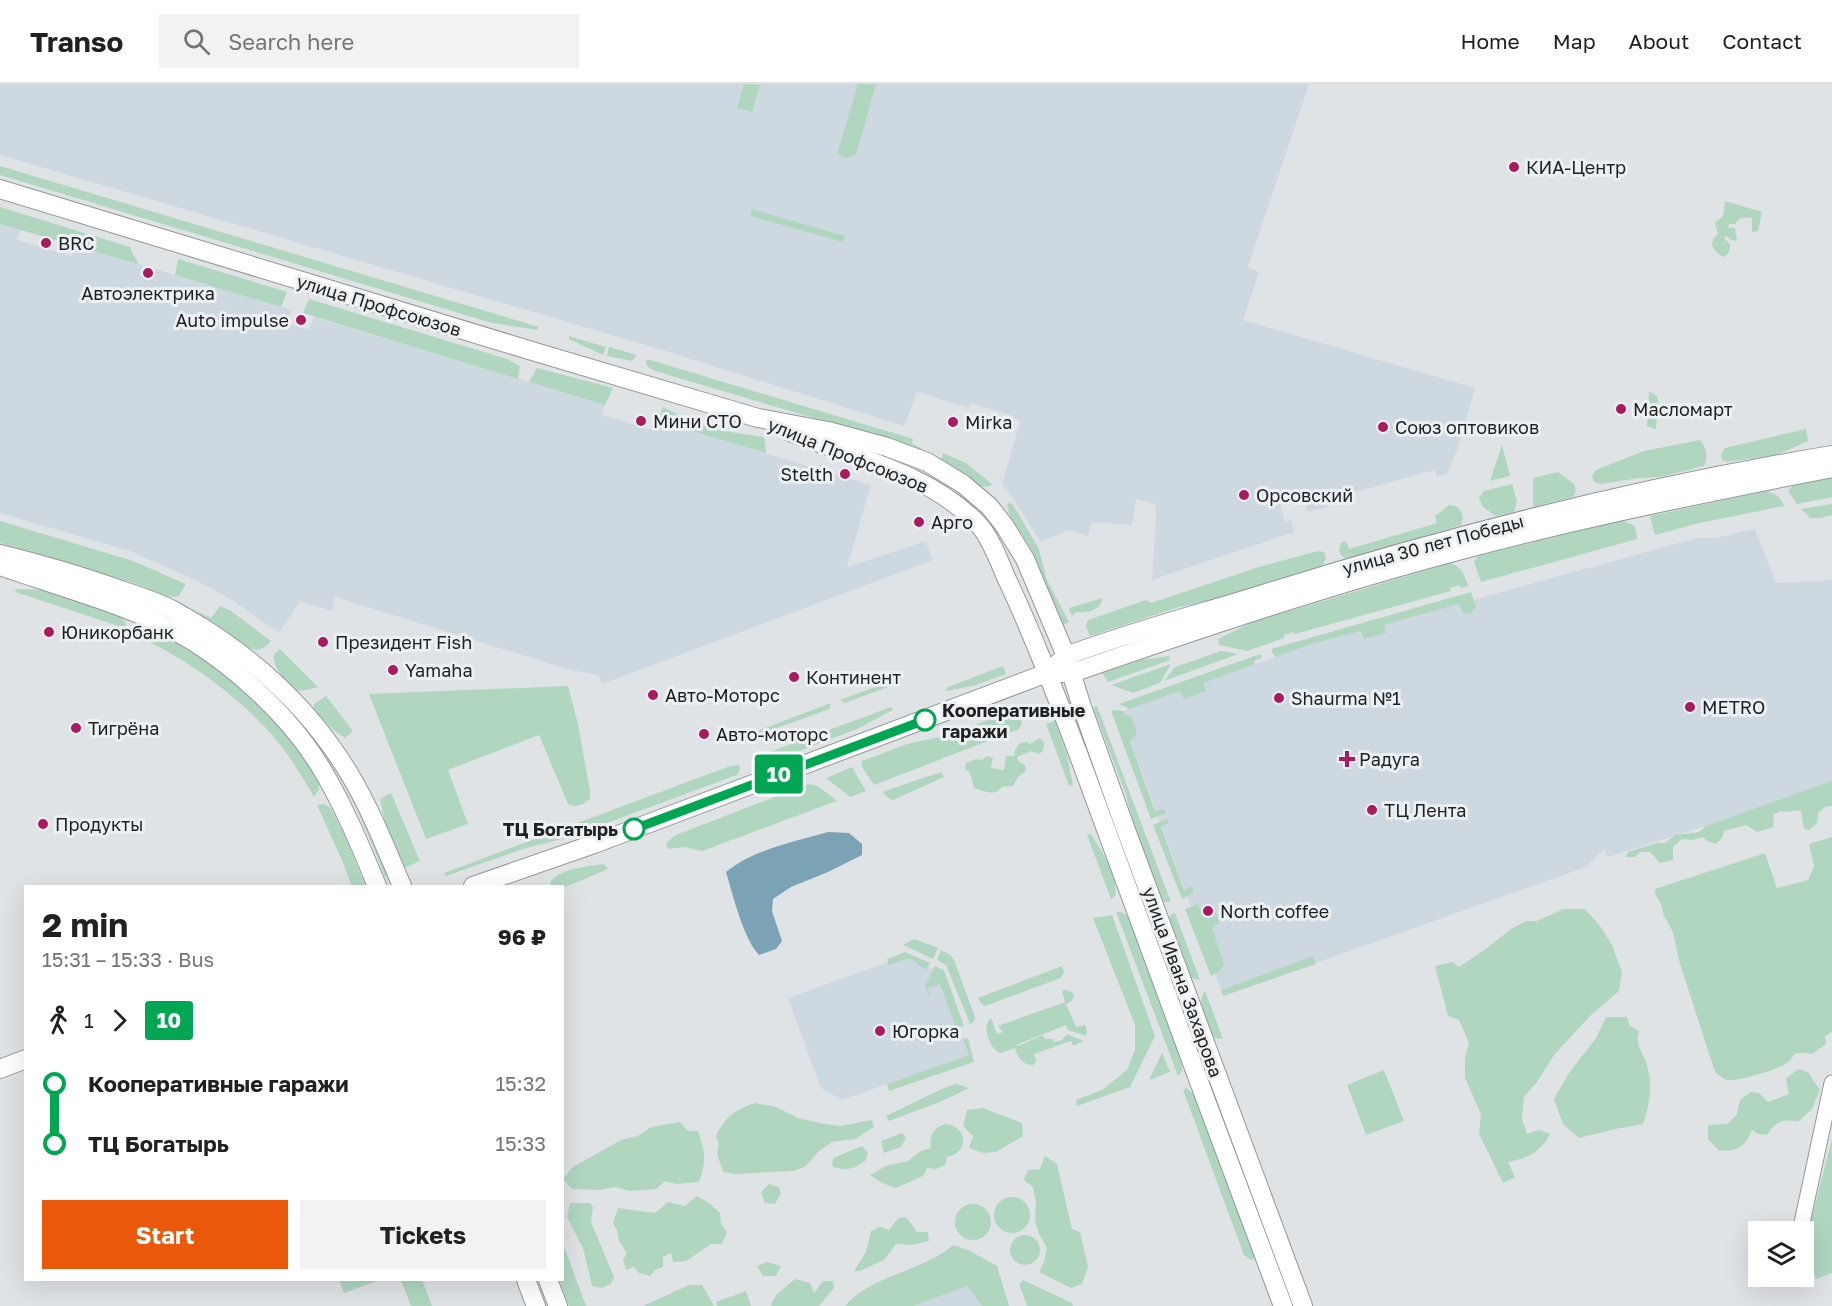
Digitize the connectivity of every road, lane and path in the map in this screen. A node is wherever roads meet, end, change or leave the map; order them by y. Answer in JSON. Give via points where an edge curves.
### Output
{"nodes":[{"id":1,"x":0,"y":189,"type":"edge"},
{"id":2,"x":758,"y":418,"type":"junction"},
{"id":3,"x":1832,"y":455,"type":"edge"},
{"id":4,"x":1832,"y":468,"type":"edge"},
{"id":5,"x":0,"y":554,"type":"edge"},
{"id":6,"x":0,"y":566,"type":"edge"},
{"id":7,"x":1069,"y":664,"type":"junction"},
{"id":8,"x":1047,"y":674,"type":"junction"},
{"id":9,"x":377,"y":885,"type":"edge"},
{"id":10,"x":402,"y":885,"type":"edge"},
{"id":11,"x":476,"y":885,"type":"edge"},
{"id":12,"x":24,"y":1060,"type":"edge"},
{"id":13,"x":0,"y":1069,"type":"edge"},
{"id":14,"x":1832,"y":1083,"type":"edge"},
{"id":15,"x":1802,"y":1221,"type":"edge"},
{"id":16,"x":526,"y":1281,"type":"edge"},
{"id":17,"x":548,"y":1281,"type":"edge"},
{"id":18,"x":536,"y":1306,"type":"edge"},
{"id":19,"x":558,"y":1306,"type":"edge"},
{"id":20,"x":1283,"y":1306,"type":"edge"},
{"id":21,"x":1303,"y":1306,"type":"edge"}],
"edges":[{"from":1,"to":2,"type":"main road","name":"улица Профсоюзов"},
{"from":2,"to":7,"type":"main road","name":"улица Профсоюзов","via":[[887,447],[927,462],[963,484],[989,506],[1024,559]]},
{"from":2,"to":8,"type":"main road","name":"улица Профсоюзов","via":[[902,472],[960,507],[981,527],[1002,567]]},
{"from":3,"to":7,"type":"main road","name":"улица 30 лет Победы","via":[[1594,502],[1492,527],[1184,616]]},
{"from":4,"to":7,"type":"main road","name":"улица 30 лет Победы","via":[[1648,504],[1464,549]]},
{"from":5,"to":10,"type":"main road","via":[[97,582],[173,610],[258,667],[296,703],[333,748],[366,803]]},
{"from":6,"to":9,"type":"main road","via":[[164,625],[254,688],[318,762]]},
{"from":7,"to":8,"type":"main road","name":"улица 30 лет Победы"},
{"from":7,"to":21,"type":"main road","name":"улица Ивана Захарова"},
{"from":8,"to":11,"type":"main road","name":"улица 30 лет Победы"},
{"from":8,"to":20,"type":"main road","name":"улица Ивана Захарова"},
{"from":12,"to":13,"type":"main road"},
{"from":14,"to":15,"type":"street"},
{"from":16,"to":18,"type":"main road"},
{"from":17,"to":19,"type":"main road"}]}
